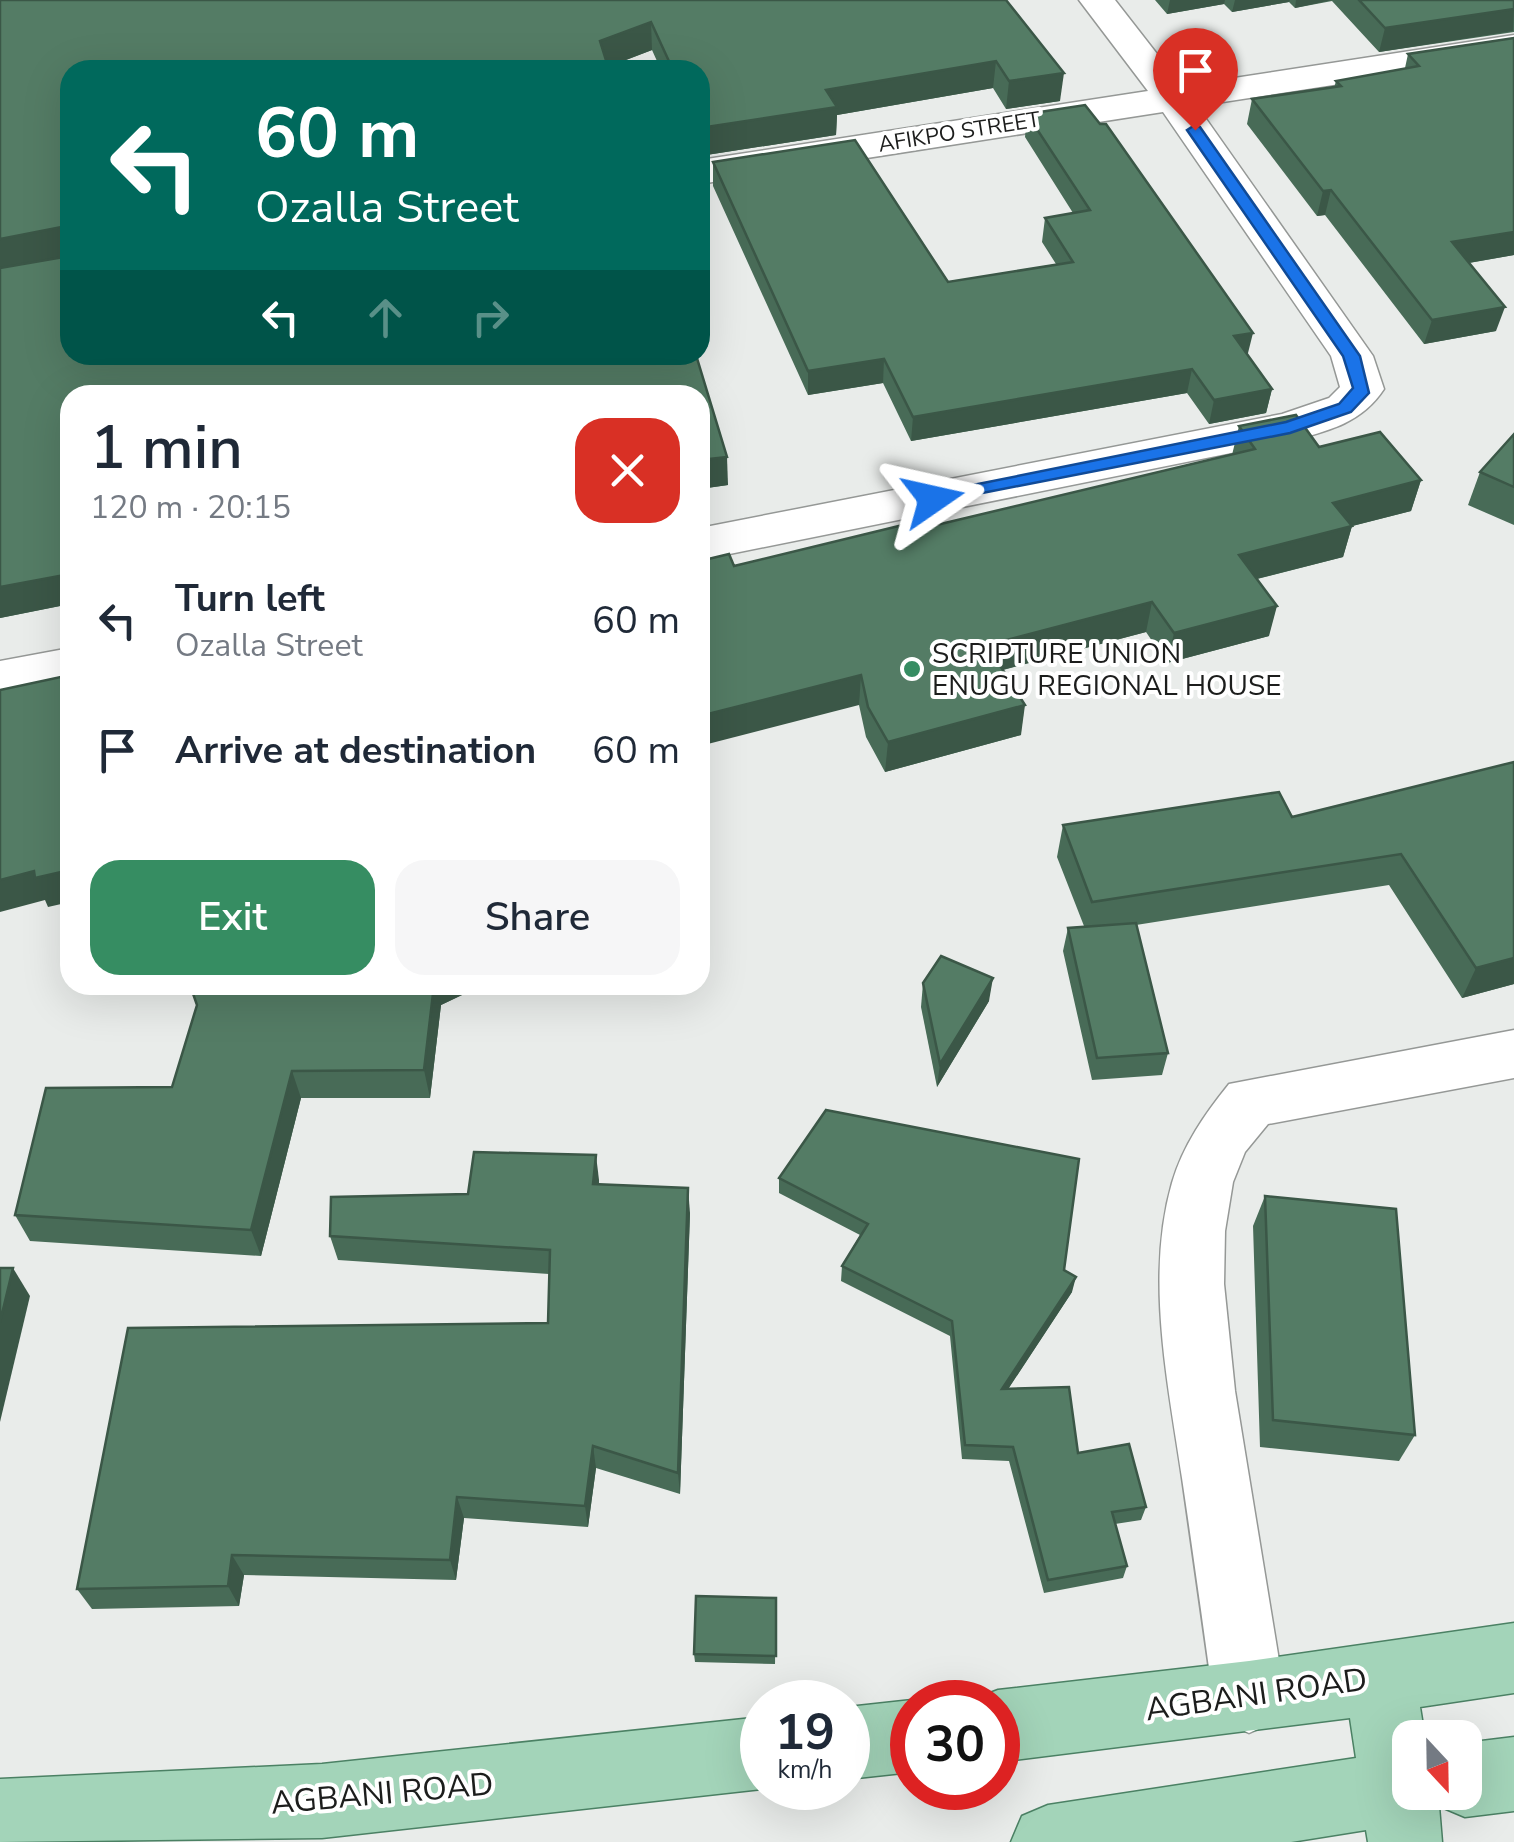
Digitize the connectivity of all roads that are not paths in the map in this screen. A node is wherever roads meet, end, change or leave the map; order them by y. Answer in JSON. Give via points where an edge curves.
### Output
{"nodes":[{"id":1,"x":1098,"y":0,"type":"edge"},
{"id":2,"x":1514,"y":46,"type":"edge"},
{"id":3,"x":1172,"y":98,"type":"junction"},
{"id":4,"x":710,"y":170,"type":"edge"},
{"id":5,"x":710,"y":542,"type":"edge"},
{"id":6,"x":60,"y":668,"type":"edge"},
{"id":7,"x":0,"y":680,"type":"edge"},
{"id":8,"x":1514,"y":1054,"type":"edge"},
{"id":9,"x":1514,"y":1658,"type":"edge"},
{"id":10,"x":1380,"y":1677,"type":"junction"},
{"id":11,"x":1249,"y":1697,"type":"junction"},
{"id":12,"x":1394,"y":1720,"type":"edge"},
{"id":13,"x":1020,"y":1723,"type":"edge"},
{"id":14,"x":740,"y":1756,"type":"edge"},
{"id":15,"x":1514,"y":1774,"type":"edge"},
{"id":16,"x":1482,"y":1783,"type":"edge"},
{"id":17,"x":1392,"y":1802,"type":"edge"},
{"id":18,"x":0,"y":1816,"type":"edge"},
{"id":19,"x":311,"y":1821,"type":"edge"},
{"id":20,"x":1048,"y":1842,"type":"edge"}],
"edges":[{"from":1,"to":3,"type":"street"},
{"from":2,"to":3,"type":"street","name":"AFIKPO STREET"},
{"from":3,"to":4,"type":"street","name":"AFIKPO STREET"},
{"from":3,"to":5,"type":"street","via":[[1352,356],[1362,389],[1345,408],[1290,427],[1127,462]]},
{"from":6,"to":7,"type":"street"},
{"from":8,"to":11,"type":"street","via":[[1250,1102],[1209,1161],[1194,1231],[1194,1330]]},
{"from":9,"to":10,"type":"main road","name":"AGBANI ROAD"},
{"from":10,"to":11,"type":"main road","name":"AGBANI ROAD"},
{"from":10,"to":12,"type":"main road"},
{"from":11,"to":13,"type":"main road","name":"AGBANI ROAD"},
{"from":14,"to":19,"type":"main road","name":"AGBANI ROAD"},
{"from":15,"to":16,"type":"main road"},
{"from":17,"to":20,"type":"main road"},
{"from":18,"to":19,"type":"main road","name":"AGBANI ROAD"}]}
